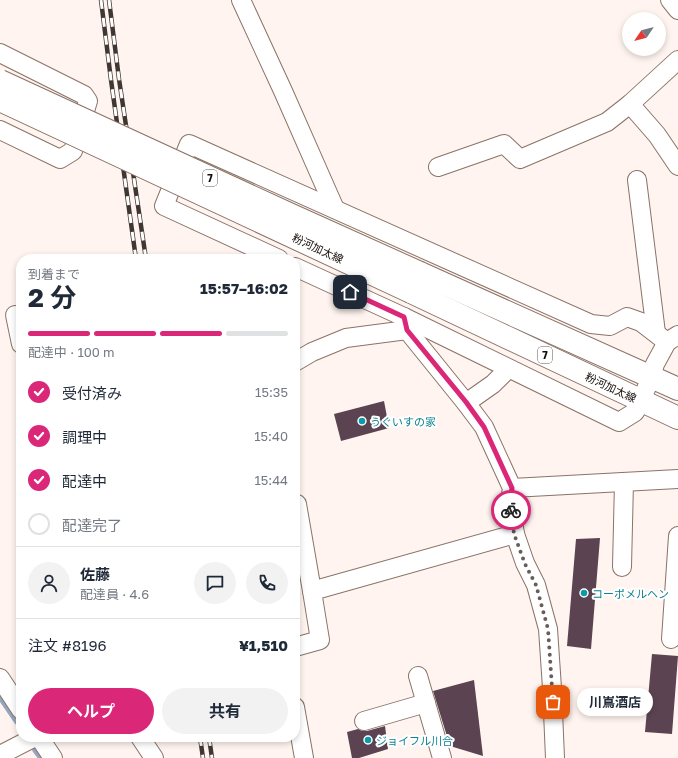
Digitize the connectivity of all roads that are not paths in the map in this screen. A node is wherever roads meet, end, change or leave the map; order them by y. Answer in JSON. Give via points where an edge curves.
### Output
{"nodes":[{"id":1,"x":241,"y":0,"type":"edge"},
{"id":2,"x":670,"y":0,"type":"edge"},
{"id":3,"x":678,"y":10,"type":"edge"},
{"id":4,"x":0,"y":53,"type":"edge"},
{"id":5,"x":678,"y":60,"type":"edge"},
{"id":6,"x":0,"y":81,"type":"edge"},
{"id":7,"x":0,"y":100,"type":"edge"},
{"id":8,"x":630,"y":104,"type":"junction"},
{"id":9,"x":0,"y":130,"type":"edge"},
{"id":10,"x":678,"y":166,"type":"edge"},
{"id":11,"x":438,"y":168,"type":"dead end"},
{"id":12,"x":637,"y":180,"type":"dead end"},
{"id":13,"x":335,"y":209,"type":"junction"},
{"id":14,"x":268,"y":254,"type":"edge"},
{"id":15,"x":300,"y":270,"type":"edge"},
{"id":16,"x":416,"y":283,"type":"junction"},
{"id":17,"x":15,"y":315,"type":"dead end"},
{"id":18,"x":16,"y":320,"type":"edge"},
{"id":19,"x":406,"y":324,"type":"junction"},
{"id":20,"x":667,"y":337,"type":"edge"},
{"id":21,"x":300,"y":359,"type":"edge"},
{"id":22,"x":508,"y":369,"type":"junction"},
{"id":23,"x":651,"y":376,"type":"junction"},
{"id":24,"x":678,"y":389,"type":"edge"},
{"id":25,"x":641,"y":401,"type":"junction"},
{"id":26,"x":466,"y":402,"type":"junction"},
{"id":27,"x":678,"y":418,"type":"edge"},
{"id":28,"x":678,"y":480,"type":"edge"},
{"id":29,"x":624,"y":482,"type":"junction"},
{"id":30,"x":512,"y":488,"type":"junction"},
{"id":31,"x":300,"y":516,"type":"edge"},
{"id":32,"x":514,"y":534,"type":"junction"},
{"id":33,"x":678,"y":536,"type":"edge"},
{"id":34,"x":622,"y":567,"type":"dead end"},
{"id":35,"x":312,"y":591,"type":"junction"},
{"id":36,"x":671,"y":639,"type":"dead end"},
{"id":37,"x":300,"y":646,"type":"edge"},
{"id":38,"x":418,"y":676,"type":"dead end"},
{"id":39,"x":0,"y":678,"type":"edge"},
{"id":40,"x":16,"y":702,"type":"edge"},
{"id":41,"x":426,"y":703,"type":"junction"},
{"id":42,"x":364,"y":720,"type":"dead end"},
{"id":43,"x":300,"y":735,"type":"edge"},
{"id":44,"x":26,"y":742,"type":"edge"},
{"id":45,"x":43,"y":742,"type":"edge"},
{"id":46,"x":143,"y":742,"type":"edge"},
{"id":47,"x":0,"y":756,"type":"edge"},
{"id":48,"x":54,"y":758,"type":"edge"},
{"id":49,"x":154,"y":758,"type":"edge"},
{"id":50,"x":304,"y":758,"type":"edge"},
{"id":51,"x":442,"y":758,"type":"edge"},
{"id":52,"x":555,"y":758,"type":"edge"}],
"edges":[{"from":1,"to":13,"type":"street"},
{"from":2,"to":3,"type":"street"},
{"from":4,"to":9,"type":"street","via":[[84,94],[88,101],[73,151],[60,159]]},
{"from":5,"to":8,"type":"street"},
{"from":6,"to":16,"type":"main road","name":"粉河加太線","number":"7","bridge":true,"via":[[289,214]]},
{"from":7,"to":16,"type":"main road","name":"粉河加太線","number":"7","bridge":true},
{"from":8,"to":10,"type":"street","via":[[657,135]]},
{"from":8,"to":11,"type":"street","via":[[607,122],[520,159],[504,144]]},
{"from":12,"to":20,"type":"street"},
{"from":13,"to":14,"type":"street","via":[[189,144],[164,206]]},
{"from":13,"to":20,"type":"street","via":[[592,324],[610,326],[627,318],[641,322]]},
{"from":15,"to":19,"type":"street"},
{"from":16,"to":23,"type":"main road","name":"粉河加太線","number":"7"},
{"from":16,"to":25,"type":"main road","name":"粉河加太線","number":"7"},
{"from":17,"to":18,"type":"street"},
{"from":19,"to":21,"type":"street","via":[[346,338]]},
{"from":19,"to":22,"type":"street"},
{"from":19,"to":26,"type":"street"},
{"from":20,"to":23,"type":"street"},
{"from":22,"to":25,"type":"street","via":[[619,422],[635,412]]},
{"from":22,"to":26,"type":"street","via":[[493,384]]},
{"from":23,"to":24,"type":"main road","name":"粉河加太線","number":"7"},
{"from":23,"to":25,"type":"street"},
{"from":25,"to":27,"type":"main road","name":"粉河加太線","number":"7"},
{"from":26,"to":30,"type":"street","via":[[484,427]]},
{"from":28,"to":29,"type":"street"},
{"from":29,"to":30,"type":"street"},
{"from":29,"to":34,"type":"street"},
{"from":30,"to":32,"type":"street","via":[[510,501]]},
{"from":31,"to":35,"type":"street"},
{"from":32,"to":35,"type":"street"},
{"from":32,"to":52,"type":"street","via":[[536,585],[548,629]]},
{"from":33,"to":36,"type":"street"},
{"from":35,"to":37,"type":"street","via":[[320,640]]},
{"from":38,"to":41,"type":"street"},
{"from":39,"to":40,"type":"street"},
{"from":41,"to":42,"type":"street"},
{"from":41,"to":51,"type":"street"},
{"from":43,"to":50,"type":"street"},
{"from":44,"to":47,"type":"street"},
{"from":45,"to":48,"type":"street"},
{"from":46,"to":49,"type":"street"}]}
